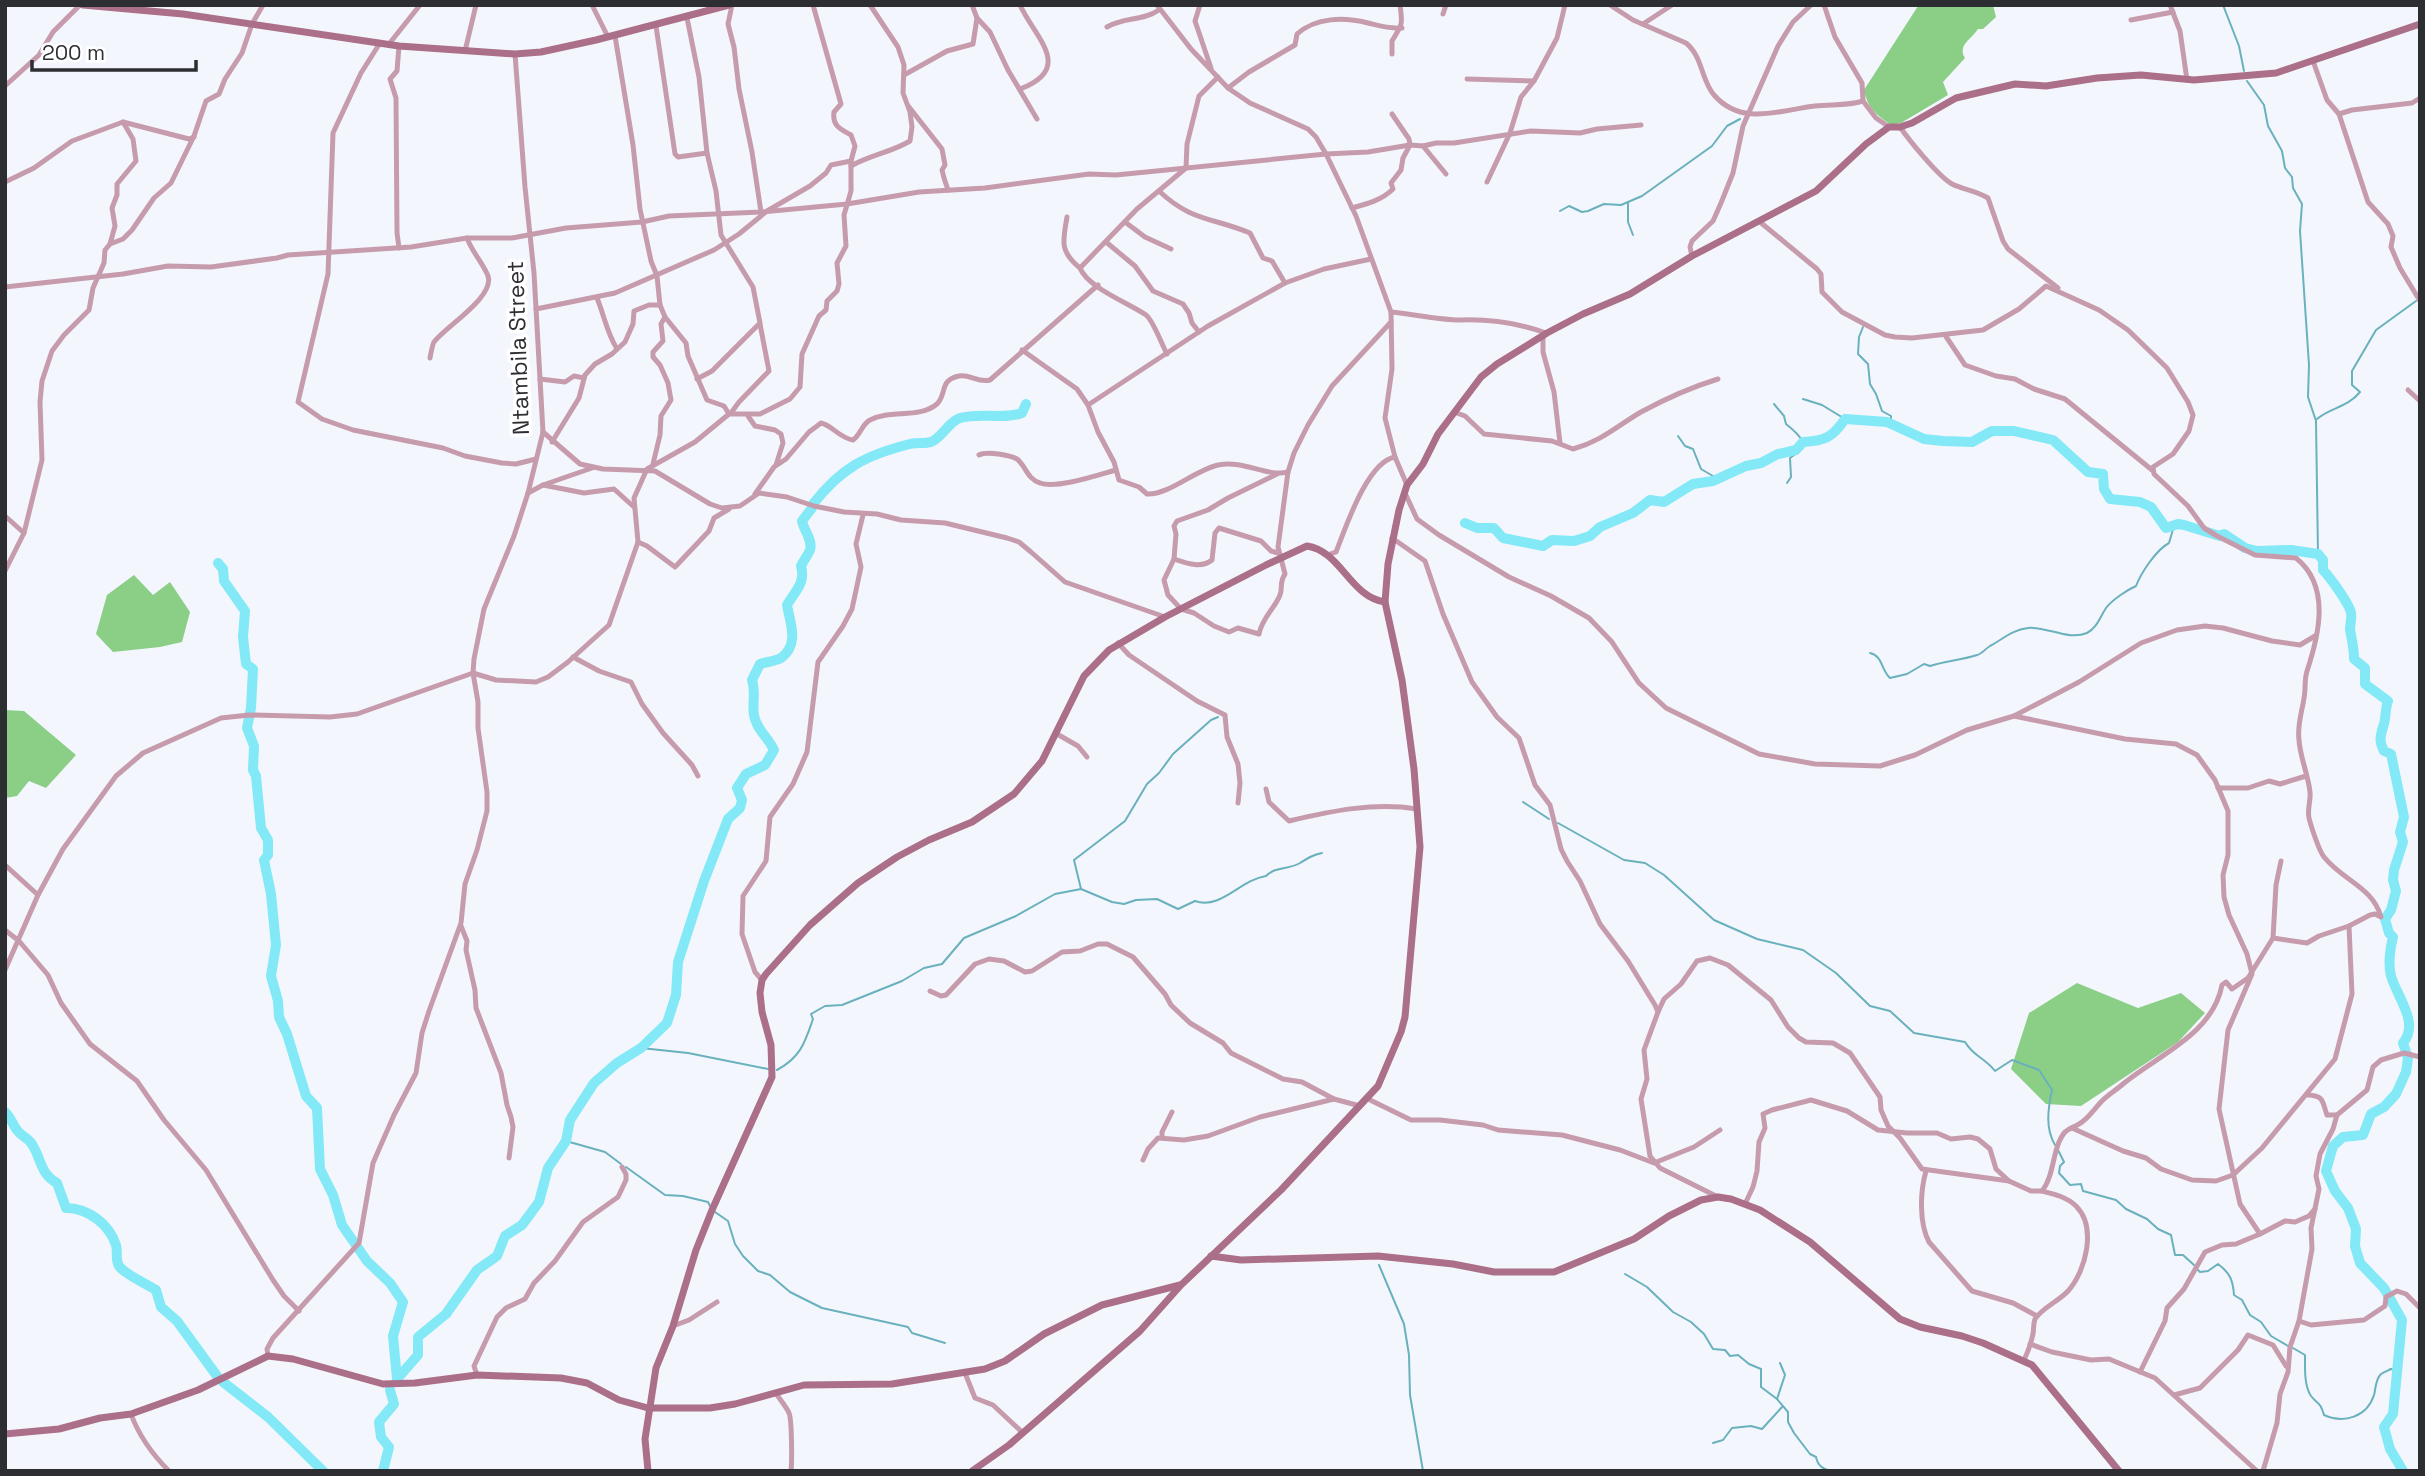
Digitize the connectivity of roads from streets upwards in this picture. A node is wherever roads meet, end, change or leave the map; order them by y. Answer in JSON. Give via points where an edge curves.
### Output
{"nodes":[{"id":1,"x":81,"y":5,"type":"edge"},
{"id":2,"x":263,"y":5,"type":"edge"},
{"id":3,"x":420,"y":5,"type":"edge"},
{"id":4,"x":592,"y":5,"type":"edge"},
{"id":5,"x":730,"y":5,"type":"edge"},
{"id":6,"x":813,"y":5,"type":"edge"},
{"id":7,"x":870,"y":5,"type":"edge"},
{"id":8,"x":972,"y":5,"type":"edge"},
{"id":9,"x":1020,"y":5,"type":"edge"},
{"id":10,"x":1200,"y":5,"type":"edge"},
{"id":11,"x":1400,"y":5,"type":"edge"},
{"id":12,"x":1446,"y":5,"type":"edge"},
{"id":13,"x":1565,"y":5,"type":"edge"},
{"id":14,"x":1610,"y":5,"type":"edge"},
{"id":15,"x":1672,"y":5,"type":"edge"},
{"id":16,"x":1811,"y":5,"type":"edge"},
{"id":17,"x":1824,"y":5,"type":"edge"},
{"id":18,"x":88,"y":6,"type":"edge"},
{"id":19,"x":474,"y":6,"type":"edge"},
{"id":20,"x":143,"y":8,"type":"edge"},
{"id":21,"x":707,"y":8,"type":"edge"},
{"id":22,"x":1158,"y":8,"type":"edge"},
{"id":23,"x":2172,"y":8,"type":"edge"},
{"id":24,"x":1443,"y":14,"type":"dead end"},
{"id":25,"x":687,"y":18,"type":"junction"},
{"id":26,"x":977,"y":18,"type":"junction"},
{"id":27,"x":2131,"y":20,"type":"dead end"},
{"id":28,"x":252,"y":24,"type":"junction"},
{"id":29,"x":1643,"y":24,"type":"junction"},
{"id":30,"x":2420,"y":24,"type":"edge"},
{"id":31,"x":656,"y":26,"type":"junction"},
{"id":32,"x":1107,"y":27,"type":"dead end"},
{"id":33,"x":1402,"y":28,"type":"junction"},
{"id":34,"x":611,"y":36,"type":"junction"},
{"id":35,"x":380,"y":43,"type":"junction"},
{"id":36,"x":389,"y":44,"type":"junction"},
{"id":37,"x":399,"y":46,"type":"junction"},
{"id":38,"x":465,"y":51,"type":"junction"},
{"id":39,"x":515,"y":54,"type":"junction"},
{"id":40,"x":1392,"y":54,"type":"dead end"},
{"id":41,"x":2313,"y":61,"type":"junction"},
{"id":42,"x":904,"y":75,"type":"junction"},
{"id":43,"x":1216,"y":76,"type":"junction"},
{"id":44,"x":1466,"y":79,"type":"dead end"},
{"id":45,"x":2186,"y":80,"type":"junction"},
{"id":46,"x":1534,"y":81,"type":"junction"},
{"id":47,"x":5,"y":86,"type":"edge"},
{"id":48,"x":1228,"y":88,"type":"junction"},
{"id":49,"x":1020,"y":89,"type":"junction"},
{"id":50,"x":2420,"y":99,"type":"edge"},
{"id":51,"x":1863,"y":101,"type":"junction"},
{"id":52,"x":905,"y":102,"type":"junction"},
{"id":53,"x":1748,"y":113,"type":"junction"},
{"id":54,"x":1392,"y":114,"type":"dead end"},
{"id":55,"x":2339,"y":114,"type":"junction"},
{"id":56,"x":1037,"y":119,"type":"dead end"},
{"id":57,"x":123,"y":122,"type":"junction"},
{"id":58,"x":1641,"y":125,"type":"dead end"},
{"id":59,"x":1889,"y":127,"type":"junction"},
{"id":60,"x":1900,"y":127,"type":"junction"},
{"id":61,"x":1510,"y":133,"type":"junction"},
{"id":62,"x":194,"y":136,"type":"junction"},
{"id":63,"x":1410,"y":145,"type":"junction"},
{"id":64,"x":1423,"y":146,"type":"junction"},
{"id":65,"x":707,"y":153,"type":"junction"},
{"id":66,"x":1326,"y":154,"type":"junction"},
{"id":67,"x":851,"y":164,"type":"junction"},
{"id":68,"x":1186,"y":168,"type":"junction"},
{"id":69,"x":1446,"y":174,"type":"dead end"},
{"id":70,"x":5,"y":182,"type":"edge"},
{"id":71,"x":1487,"y":182,"type":"dead end"},
{"id":72,"x":948,"y":190,"type":"junction"},
{"id":73,"x":1159,"y":191,"type":"junction"},
{"id":74,"x":847,"y":204,"type":"junction"},
{"id":75,"x":1352,"y":208,"type":"junction"},
{"id":76,"x":764,"y":212,"type":"junction"},
{"id":77,"x":719,"y":213,"type":"junction"},
{"id":78,"x":1067,"y":218,"type":"dead end"},
{"id":79,"x":642,"y":222,"type":"junction"},
{"id":80,"x":1125,"y":222,"type":"junction"},
{"id":81,"x":1760,"y":222,"type":"junction"},
{"id":82,"x":530,"y":234,"type":"junction"},
{"id":83,"x":467,"y":238,"type":"junction"},
{"id":84,"x":1106,"y":242,"type":"junction"},
{"id":85,"x":726,"y":243,"type":"junction"},
{"id":86,"x":110,"y":244,"type":"junction"},
{"id":87,"x":399,"y":248,"type":"junction"},
{"id":88,"x":1171,"y":249,"type":"dead end"},
{"id":89,"x":329,"y":252,"type":"junction"},
{"id":90,"x":1692,"y":256,"type":"junction"},
{"id":91,"x":1371,"y":259,"type":"junction"},
{"id":92,"x":1080,"y":268,"type":"junction"},
{"id":93,"x":97,"y":275,"type":"junction"},
{"id":94,"x":657,"y":276,"type":"junction"},
{"id":95,"x":1285,"y":284,"type":"junction"},
{"id":96,"x":1098,"y":285,"type":"junction"},
{"id":97,"x":5,"y":287,"type":"edge"},
{"id":98,"x":2069,"y":295,"type":"junction"},
{"id":99,"x":597,"y":298,"type":"junction"},
{"id":100,"x":2420,"y":301,"type":"edge"},
{"id":101,"x":660,"y":305,"type":"junction"},
{"id":102,"x":536,"y":309,"type":"junction"},
{"id":103,"x":1391,"y":312,"type":"junction"},
{"id":104,"x":665,"y":317,"type":"junction"},
{"id":105,"x":1391,"y":322,"type":"junction"},
{"id":106,"x":760,"y":323,"type":"junction"},
{"id":107,"x":1199,"y":332,"type":"junction"},
{"id":108,"x":1545,"y":335,"type":"junction"},
{"id":109,"x":1945,"y":335,"type":"junction"},
{"id":110,"x":617,"y":349,"type":"junction"},
{"id":111,"x":1022,"y":350,"type":"junction"},
{"id":112,"x":1167,"y":354,"type":"junction"},
{"id":113,"x":430,"y":358,"type":"dead end"},
{"id":114,"x":540,"y":379,"type":"junction"},
{"id":115,"x":584,"y":379,"type":"junction"},
{"id":116,"x":697,"y":379,"type":"junction"},
{"id":117,"x":1718,"y":379,"type":"dead end"},
{"id":118,"x":2408,"y":390,"type":"dead end"},
{"id":119,"x":2420,"y":401,"type":"edge"},
{"id":120,"x":1088,"y":405,"type":"junction"},
{"id":121,"x":1454,"y":412,"type":"junction"},
{"id":122,"x":730,"y":414,"type":"junction"},
{"id":123,"x":748,"y":416,"type":"junction"},
{"id":124,"x":543,"y":432,"type":"junction"},
{"id":125,"x":552,"y":442,"type":"junction"},
{"id":126,"x":1560,"y":443,"type":"junction"},
{"id":127,"x":979,"y":454,"type":"dead end"},
{"id":128,"x":1395,"y":457,"type":"junction"},
{"id":129,"x":536,"y":459,"type":"junction"},
{"id":130,"x":776,"y":465,"type":"junction"},
{"id":131,"x":650,"y":467,"type":"junction"},
{"id":132,"x":595,"y":468,"type":"junction"},
{"id":133,"x":1116,"y":470,"type":"junction"},
{"id":134,"x":2152,"y":470,"type":"junction"},
{"id":135,"x":1288,"y":472,"type":"junction"},
{"id":136,"x":1277,"y":474,"type":"junction"},
{"id":137,"x":542,"y":485,"type":"junction"},
{"id":138,"x":1406,"y":489,"type":"junction"},
{"id":139,"x":528,"y":493,"type":"junction"},
{"id":140,"x":755,"y":494,"type":"junction"},
{"id":141,"x":634,"y":507,"type":"junction"},
{"id":142,"x":731,"y":508,"type":"junction"},
{"id":143,"x":863,"y":515,"type":"junction"},
{"id":144,"x":5,"y":516,"type":"edge"},
{"id":145,"x":24,"y":533,"type":"junction"},
{"id":146,"x":1392,"y":538,"type":"junction"},
{"id":147,"x":638,"y":542,"type":"junction"},
{"id":148,"x":1279,"y":555,"type":"junction"},
{"id":149,"x":1327,"y":555,"type":"junction"},
{"id":150,"x":1174,"y":559,"type":"junction"},
{"id":151,"x":5,"y":571,"type":"edge"},
{"id":152,"x":1385,"y":602,"type":"junction"},
{"id":153,"x":1181,"y":609,"type":"junction"},
{"id":154,"x":1165,"y":617,"type":"junction"},
{"id":155,"x":2315,"y":636,"type":"junction"},
{"id":156,"x":1118,"y":643,"type":"junction"},
{"id":157,"x":573,"y":657,"type":"junction"},
{"id":158,"x":472,"y":673,"type":"junction"},
{"id":159,"x":2014,"y":716,"type":"junction"},
{"id":160,"x":1057,"y":734,"type":"junction"},
{"id":161,"x":1087,"y":757,"type":"dead end"},
{"id":162,"x":698,"y":776,"type":"dead end"},
{"id":163,"x":2306,"y":776,"type":"junction"},
{"id":164,"x":2218,"y":788,"type":"junction"},
{"id":165,"x":1266,"y":789,"type":"dead end"},
{"id":166,"x":1238,"y":803,"type":"dead end"},
{"id":167,"x":1417,"y":809,"type":"junction"},
{"id":168,"x":2281,"y":861,"type":"dead end"},
{"id":169,"x":5,"y":865,"type":"edge"},
{"id":170,"x":38,"y":895,"type":"junction"},
{"id":171,"x":461,"y":923,"type":"junction"},
{"id":172,"x":2349,"y":926,"type":"junction"},
{"id":173,"x":5,"y":930,"type":"edge"},
{"id":174,"x":2273,"y":938,"type":"junction"},
{"id":175,"x":19,"y":941,"type":"junction"},
{"id":176,"x":5,"y":970,"type":"edge"},
{"id":177,"x":2252,"y":974,"type":"junction"},
{"id":178,"x":762,"y":980,"type":"junction"},
{"id":179,"x":930,"y":991,"type":"dead end"},
{"id":180,"x":1658,"y":1012,"type":"junction"},
{"id":181,"x":2420,"y":1057,"type":"edge"},
{"id":182,"x":2308,"y":1095,"type":"junction"},
{"id":183,"x":1334,"y":1099,"type":"junction"},
{"id":184,"x":1368,"y":1099,"type":"junction"},
{"id":185,"x":1360,"y":1106,"type":"junction"},
{"id":186,"x":1172,"y":1112,"type":"dead end"},
{"id":187,"x":2337,"y":1115,"type":"junction"},
{"id":188,"x":2072,"y":1128,"type":"junction"},
{"id":189,"x":1720,"y":1130,"type":"dead end"},
{"id":190,"x":1894,"y":1132,"type":"junction"},
{"id":191,"x":1162,"y":1138,"type":"junction"},
{"id":192,"x":509,"y":1158,"type":"dead end"},
{"id":193,"x":1143,"y":1160,"type":"dead end"},
{"id":194,"x":1654,"y":1163,"type":"junction"},
{"id":195,"x":622,"y":1167,"type":"dead end"},
{"id":196,"x":1926,"y":1171,"type":"junction"},
{"id":197,"x":2233,"y":1175,"type":"junction"},
{"id":198,"x":2009,"y":1181,"type":"junction"},
{"id":199,"x":2042,"y":1191,"type":"junction"},
{"id":200,"x":1718,"y":1197,"type":"junction"},
{"id":201,"x":1745,"y":1204,"type":"junction"},
{"id":202,"x":2315,"y":1209,"type":"junction"},
{"id":203,"x":2260,"y":1234,"type":"junction"},
{"id":204,"x":1211,"y":1256,"type":"junction"},
{"id":205,"x":1181,"y":1285,"type":"junction"},
{"id":206,"x":717,"y":1302,"type":"dead end"},
{"id":207,"x":2420,"y":1308,"type":"edge"},
{"id":208,"x":299,"y":1311,"type":"junction"},
{"id":209,"x":2037,"y":1316,"type":"junction"},
{"id":210,"x":2299,"y":1321,"type":"junction"},
{"id":211,"x":673,"y":1326,"type":"junction"},
{"id":212,"x":2031,"y":1344,"type":"junction"},
{"id":213,"x":268,"y":1356,"type":"junction"},
{"id":214,"x":2024,"y":1360,"type":"junction"},
{"id":215,"x":2140,"y":1372,"type":"junction"},
{"id":216,"x":2288,"y":1372,"type":"junction"},
{"id":217,"x":965,"y":1373,"type":"junction"},
{"id":218,"x":477,"y":1375,"type":"junction"},
{"id":219,"x":776,"y":1393,"type":"junction"},
{"id":220,"x":2174,"y":1395,"type":"junction"},
{"id":221,"x":648,"y":1408,"type":"junction"},
{"id":222,"x":131,"y":1414,"type":"junction"},
{"id":223,"x":1023,"y":1433,"type":"junction"},
{"id":224,"x":5,"y":1434,"type":"edge"},
{"id":225,"x":170,"y":1471,"type":"edge"},
{"id":226,"x":648,"y":1471,"type":"edge"},
{"id":227,"x":791,"y":1471,"type":"edge"},
{"id":228,"x":972,"y":1471,"type":"edge"},
{"id":229,"x":2119,"y":1471,"type":"edge"},
{"id":230,"x":2257,"y":1471,"type":"edge"},
{"id":231,"x":2263,"y":1471,"type":"edge"}],
"edges":[{"from":1,"to":18,"type":"street"},
{"from":1,"to":47,"type":"street"},
{"from":2,"to":28,"type":"street"},
{"from":3,"to":36,"type":"street"},
{"from":4,"to":34,"type":"street"},
{"from":5,"to":21,"type":"street"},
{"from":5,"to":76,"type":"street","via":[[728,24],[738,89]]},
{"from":6,"to":67,"type":"street","via":[[841,104],[834,112],[835,124],[853,138],[855,146]]},
{"from":7,"to":42,"type":"street","via":[[898,47]]},
{"from":8,"to":26,"type":"street"},
{"from":9,"to":49,"type":"street","via":[[1050,63],[1039,79]]},
{"from":10,"to":43,"type":"street","via":[[1195,21]]},
{"from":11,"to":33,"type":"street"},
{"from":12,"to":24,"type":"street"},
{"from":13,"to":46,"type":"street","via":[[1557,38]]},
{"from":14,"to":29,"type":"street"},
{"from":15,"to":29,"type":"street"},
{"from":16,"to":53,"type":"street","via":[[1784,35]]},
{"from":17,"to":51,"type":"street","via":[[1835,37],[1862,83]]},
{"from":18,"to":20,"type":"street"},
{"from":19,"to":38,"type":"street"},
{"from":20,"to":28,"type":"street"},
{"from":21,"to":25,"type":"street"},
{"from":22,"to":32,"type":"street","via":[[1149,16]]},
{"from":22,"to":43,"type":"street"},
{"from":23,"to":27,"type":"street"},
{"from":23,"to":45,"type":"street"},
{"from":25,"to":31,"type":"street"},
{"from":25,"to":65,"type":"street"},
{"from":26,"to":42,"type":"street","via":[[971,46],[947,51]]},
{"from":26,"to":49,"type":"street","via":[[990,32]]},
{"from":28,"to":35,"type":"street"},
{"from":28,"to":62,"type":"street","via":[[219,94],[206,100]]},
{"from":29,"to":53,"type":"street","via":[[1691,48],[1712,93],[1722,103]]},
{"from":30,"to":41,"type":"street"},
{"from":31,"to":34,"type":"street"},
{"from":31,"to":65,"type":"street","via":[[675,153],[678,157]]},
{"from":33,"to":40,"type":"street","via":[[1392,41]]},
{"from":33,"to":48,"type":"street","via":[[1386,29],[1352,20],[1313,23],[1297,34],[1295,45]]},
{"from":34,"to":39,"type":"street"},
{"from":34,"to":79,"type":"street","via":[[633,145]]},
{"from":35,"to":36,"type":"street"},
{"from":35,"to":89,"type":"street","via":[[333,134]]},
{"from":36,"to":37,"type":"street"},
{"from":37,"to":38,"type":"street"},
{"from":37,"to":87,"type":"street","via":[[397,71],[390,79],[397,98]]},
{"from":38,"to":39,"type":"street"},
{"from":39,"to":82,"type":"street","name":"Ntambila Street"},
{"from":41,"to":45,"type":"street","via":[[2276,73]]},
{"from":41,"to":55,"type":"street","via":[[2327,100]]},
{"from":42,"to":52,"type":"street"},
{"from":43,"to":48,"type":"street"},
{"from":43,"to":68,"type":"street","via":[[1199,96]]},
{"from":44,"to":46,"type":"street"},
{"from":45,"to":60,"type":"street","via":[[2141,75],[2046,86],[2015,84],[1955,98]]},
{"from":46,"to":61,"type":"street","via":[[1521,97]]},
{"from":48,"to":66,"type":"street","via":[[1250,103],[1308,128]]},
{"from":49,"to":56,"type":"street"},
{"from":50,"to":55,"type":"street"},
{"from":51,"to":53,"type":"street","via":[[1771,115]]},
{"from":51,"to":59,"type":"street"},
{"from":52,"to":67,"type":"street","via":[[912,127],[910,141]]},
{"from":52,"to":72,"type":"street","via":[[942,149]]},
{"from":53,"to":90,"type":"street","via":[[1733,173],[1713,222],[1692,241]]},
{"from":54,"to":63,"type":"street"},
{"from":55,"to":100,"type":"street","via":[[2368,202],[2388,225],[2391,247]]},
{"from":57,"to":62,"type":"street","via":[[188,139]]},
{"from":57,"to":70,"type":"street","via":[[72,141]]},
{"from":57,"to":86,"type":"street","via":[[133,139],[136,161],[117,184]]},
{"from":58,"to":61,"type":"street","via":[[1580,133]]},
{"from":59,"to":60,"type":"street"},
{"from":59,"to":81,"type":"street","via":[[1816,191]]},
{"from":60,"to":98,"type":"street","via":[[1952,183],[1988,198],[2008,249]]},
{"from":61,"to":64,"type":"street"},
{"from":61,"to":71,"type":"street"},
{"from":62,"to":86,"type":"street","via":[[167,188],[127,235]]},
{"from":63,"to":64,"type":"street"},
{"from":63,"to":66,"type":"street"},
{"from":63,"to":75,"type":"street","via":[[1391,192]]},
{"from":64,"to":69,"type":"street"},
{"from":65,"to":77,"type":"street"},
{"from":66,"to":68,"type":"street"},
{"from":66,"to":75,"type":"street"},
{"from":67,"to":74,"type":"street"},
{"from":67,"to":76,"type":"street","via":[[831,165],[810,186]]},
{"from":68,"to":72,"type":"street"},
{"from":68,"to":73,"type":"street"},
{"from":72,"to":74,"type":"street"},
{"from":73,"to":80,"type":"street"},
{"from":73,"to":95,"type":"street","via":[[1190,214],[1250,233]]},
{"from":74,"to":76,"type":"street"},
{"from":74,"to":123,"type":"street","via":[[846,246],[838,259],[837,291],[827,301],[804,348],[800,387],[790,399]]},
{"from":75,"to":91,"type":"street"},
{"from":76,"to":77,"type":"street"},
{"from":76,"to":85,"type":"street"},
{"from":77,"to":79,"type":"street"},
{"from":77,"to":85,"type":"street"},
{"from":78,"to":92,"type":"street","via":[[1062,243]]},
{"from":79,"to":82,"type":"street"},
{"from":79,"to":94,"type":"street"},
{"from":80,"to":84,"type":"street"},
{"from":80,"to":88,"type":"street"},
{"from":81,"to":90,"type":"street"},
{"from":81,"to":109,"type":"street","via":[[1817,269],[1822,292],[1852,318],[1895,337]]},
{"from":82,"to":83,"type":"street"},
{"from":82,"to":102,"type":"street","name":"Ntambila Street"},
{"from":83,"to":87,"type":"street"},
{"from":83,"to":113,"type":"street","via":[[488,276],[487,288],[433,343]]},
{"from":84,"to":92,"type":"street"},
{"from":84,"to":107,"type":"street","via":[[1135,267],[1153,291],[1183,304]]},
{"from":85,"to":94,"type":"street"},
{"from":85,"to":106,"type":"street","via":[[756,293]]},
{"from":86,"to":93,"type":"street"},
{"from":87,"to":89,"type":"street"},
{"from":89,"to":93,"type":"street"},
{"from":89,"to":129,"type":"street","via":[[323,299],[298,402],[334,425],[465,456],[516,464]]},
{"from":90,"to":108,"type":"street","via":[[1630,294]]},
{"from":91,"to":95,"type":"street","via":[[1324,269]]},
{"from":91,"to":103,"type":"street"},
{"from":92,"to":96,"type":"street"},
{"from":93,"to":97,"type":"street"},
{"from":93,"to":145,"type":"street","via":[[89,310],[58,342],[42,381],[42,460]]},
{"from":94,"to":99,"type":"street"},
{"from":94,"to":101,"type":"street"},
{"from":95,"to":107,"type":"street"},
{"from":96,"to":111,"type":"street"},
{"from":96,"to":112,"type":"street","via":[[1150,318]]},
{"from":98,"to":109,"type":"street","via":[[2046,286],[1983,330]]},
{"from":98,"to":134,"type":"street","via":[[2142,342],[2167,368],[2188,401],[2193,415],[2189,431]]},
{"from":99,"to":102,"type":"street"},
{"from":99,"to":110,"type":"street"},
{"from":101,"to":104,"type":"street"},
{"from":101,"to":110,"type":"street","via":[[634,311],[628,334]]},
{"from":102,"to":114,"type":"street","name":"Ntambila Street"},
{"from":103,"to":105,"type":"street"},
{"from":103,"to":108,"type":"street","via":[[1494,320]]},
{"from":104,"to":116,"type":"street","via":[[686,343]]},
{"from":104,"to":131,"type":"street","via":[[663,341],[653,357],[664,372],[671,400],[661,416]]},
{"from":105,"to":128,"type":"street","via":[[1392,369],[1385,418]]},
{"from":105,"to":135,"type":"street","via":[[1324,398]]},
{"from":106,"to":116,"type":"street","via":[[712,371]]},
{"from":106,"to":122,"type":"street","via":[[769,371]]},
{"from":107,"to":112,"type":"street"},
{"from":108,"to":121,"type":"street","via":[[1489,371]]},
{"from":108,"to":126,"type":"street","via":[[1543,352]]},
{"from":109,"to":134,"type":"street","via":[[1965,365],[2065,399]]},
{"from":110,"to":115,"type":"street","via":[[595,364]]},
{"from":111,"to":120,"type":"street","via":[[1073,386]]},
{"from":111,"to":130,"type":"street","via":[[990,380],[956,377],[934,405],[912,414],[872,419],[853,440],[821,423]]},
{"from":112,"to":120,"type":"street"},
{"from":114,"to":115,"type":"street"},
{"from":114,"to":124,"type":"street","name":"Ntambila Street"},
{"from":115,"to":125,"type":"street","via":[[579,398]]},
{"from":116,"to":122,"type":"street","via":[[707,400],[724,406]]},
{"from":117,"to":126,"type":"street","via":[[1664,401],[1579,447]]},
{"from":118,"to":119,"type":"street"},
{"from":120,"to":133,"type":"street"},
{"from":121,"to":126,"type":"street","via":[[1484,434]]},
{"from":121,"to":138,"type":"street"},
{"from":122,"to":123,"type":"street"},
{"from":122,"to":131,"type":"street","via":[[695,442]]},
{"from":123,"to":130,"type":"street","via":[[755,426],[781,434]]},
{"from":124,"to":125,"type":"street"},
{"from":124,"to":129,"type":"street","name":"Ntambila Street"},
{"from":125,"to":132,"type":"street","via":[[580,464]]},
{"from":127,"to":133,"type":"street","via":[[1015,458],[1030,477],[1044,484],[1088,480]]},
{"from":128,"to":138,"type":"street"},
{"from":128,"to":149,"type":"street","via":[[1382,461],[1376,469],[1336,552]]},
{"from":129,"to":139,"type":"street","name":"Ntambila Street"},
{"from":130,"to":140,"type":"street"},
{"from":131,"to":132,"type":"street"},
{"from":131,"to":141,"type":"street","via":[[635,493]]},
{"from":131,"to":142,"type":"street","via":[[710,504]]},
{"from":132,"to":137,"type":"street"},
{"from":133,"to":136,"type":"street","via":[[1119,480],[1151,494],[1219,465],[1249,465]]},
{"from":134,"to":155,"type":"street","via":[[2204,528],[2246,552],[2299,560],[2312,576],[2319,596]]},
{"from":135,"to":136,"type":"street"},
{"from":135,"to":148,"type":"street"},
{"from":136,"to":150,"type":"street","via":[[1177,522]]},
{"from":137,"to":139,"type":"street"},
{"from":137,"to":141,"type":"street","via":[[584,493],[614,489]]},
{"from":138,"to":146,"type":"street"},
{"from":138,"to":159,"type":"street","via":[[1417,519],[1439,536],[1590,618],[1639,683],[1666,708],[1759,754],[1824,765],[1880,766]]},
{"from":139,"to":158,"type":"street","name":"Ntambila Street","via":[[484,609]]},
{"from":140,"to":142,"type":"street"},
{"from":140,"to":143,"type":"street"},
{"from":141,"to":147,"type":"street"},
{"from":142,"to":147,"type":"street","via":[[715,518],[709,531],[675,567]]},
{"from":143,"to":154,"type":"street","via":[[946,523],[1014,540],[1065,582]]},
{"from":143,"to":178,"type":"street","via":[[856,544],[861,567],[852,609],[818,662],[807,752],[793,784],[770,817],[766,861],[743,896],[742,934]]},
{"from":144,"to":145,"type":"street"},
{"from":145,"to":151,"type":"street"},
{"from":146,"to":152,"type":"street"},
{"from":146,"to":180,"type":"street","via":[[1425,561],[1472,682],[1519,738],[1535,785],[1550,805],[1567,862],[1600,924]]},
{"from":147,"to":157,"type":"street","via":[[609,625]]},
{"from":148,"to":149,"type":"street","via":[[1307,546]]},
{"from":148,"to":150,"type":"street","via":[[1261,541],[1219,528],[1212,560],[1193,565]]},
{"from":148,"to":153,"type":"street"},
{"from":148,"to":153,"type":"street","via":[[1285,574],[1280,597],[1259,634],[1238,628],[1229,632]]},
{"from":149,"to":152,"type":"street","via":[[1364,593]]},
{"from":150,"to":153,"type":"street","via":[[1164,580],[1168,595]]},
{"from":152,"to":167,"type":"street","via":[[1402,680]]},
{"from":153,"to":154,"type":"street"},
{"from":154,"to":156,"type":"street"},
{"from":155,"to":159,"type":"street","via":[[2300,645],[2223,628],[2177,630],[2141,643]]},
{"from":155,"to":163,"type":"street","via":[[2298,728]]},
{"from":156,"to":160,"type":"street","via":[[1083,676]]},
{"from":156,"to":166,"type":"street","via":[[1197,701],[1225,715],[1227,737],[1238,764]]},
{"from":157,"to":158,"type":"street","via":[[536,682],[496,680]]},
{"from":157,"to":162,"type":"street","via":[[631,682],[642,704]]},
{"from":158,"to":170,"type":"street","via":[[357,714],[221,718],[143,752],[108,785],[63,849]]},
{"from":158,"to":171,"type":"street","name":"Ntambila Street","via":[[488,801],[465,884]]},
{"from":159,"to":164,"type":"street","via":[[2125,739],[2176,744],[2197,755]]},
{"from":160,"to":161,"type":"street"},
{"from":160,"to":178,"type":"street","via":[[1042,761],[1014,794],[972,822],[907,851],[858,883],[810,925]]},
{"from":163,"to":164,"type":"street","via":[[2280,784],[2269,781],[2248,788]]},
{"from":163,"to":172,"type":"street","via":[[2308,817],[2317,846],[2346,879],[2365,889],[2379,908],[2381,917],[2370,915]]},
{"from":164,"to":177,"type":"street","via":[[2228,811],[2224,897]]},
{"from":165,"to":167,"type":"street","via":[[1269,802],[1289,821],[1375,805]]},
{"from":167,"to":184,"type":"street","via":[[1419,864],[1404,1024]]},
{"from":168,"to":174,"type":"street"},
{"from":169,"to":170,"type":"street"},
{"from":170,"to":175,"type":"street"},
{"from":171,"to":192,"type":"street","via":[[476,1008],[501,1073],[511,1117]]},
{"from":171,"to":208,"type":"street","via":[[422,1033],[416,1073],[373,1163],[359,1243]]},
{"from":172,"to":174,"type":"street","via":[[2307,943]]},
{"from":172,"to":182,"type":"street","via":[[2352,994],[2342,1040],[2335,1059]]},
{"from":173,"to":175,"type":"street"},
{"from":174,"to":177,"type":"street"},
{"from":175,"to":176,"type":"street"},
{"from":175,"to":208,"type":"street","via":[[48,975],[90,1044],[137,1081],[206,1170],[284,1296]]},
{"from":177,"to":188,"type":"street","via":[[2232,989],[2226,982],[2222,985],[2218,1002],[2182,1042],[2135,1074]]},
{"from":177,"to":197,"type":"street","via":[[2228,1030],[2219,1109]]},
{"from":178,"to":211,"type":"street","via":[[772,1077],[696,1250]]},
{"from":179,"to":183,"type":"street","via":[[946,995],[975,964],[989,959],[1025,972],[1062,952],[1107,944],[1133,957],[1171,1005],[1231,1053]]},
{"from":180,"to":190,"type":"street","via":[[1697,961],[1722,961],[1771,1000],[1799,1038],[1833,1043],[1850,1053],[1880,1097],[1881,1110]]},
{"from":180,"to":194,"type":"street","via":[[1644,1050],[1647,1079],[1641,1099]]},
{"from":181,"to":187,"type":"street","via":[[2404,1053],[2381,1060],[2373,1067],[2367,1090]]},
{"from":182,"to":187,"type":"street","via":[[2322,1099],[2327,1115]]},
{"from":182,"to":197,"type":"street"},
{"from":183,"to":185,"type":"street"},
{"from":183,"to":191,"type":"street","via":[[1260,1117],[1208,1136]]},
{"from":184,"to":185,"type":"street"},
{"from":184,"to":194,"type":"street","via":[[1411,1120],[1562,1135]]},
{"from":185,"to":204,"type":"street"},
{"from":186,"to":191,"type":"street"},
{"from":187,"to":202,"type":"street","via":[[2320,1154]]},
{"from":188,"to":197,"type":"street","via":[[2192,1180],[2216,1181]]},
{"from":188,"to":199,"type":"street","via":[[2064,1133],[2050,1182]]},
{"from":189,"to":194,"type":"street","via":[[1694,1147]]},
{"from":190,"to":196,"type":"street"},
{"from":190,"to":198,"type":"street","via":[[1979,1139],[1990,1149],[1996,1169]]},
{"from":190,"to":201,"type":"street","via":[[1878,1130],[1847,1111],[1811,1100],[1763,1114],[1757,1171]]},
{"from":191,"to":193,"type":"street","via":[[1153,1143]]},
{"from":194,"to":200,"type":"street"},
{"from":195,"to":218,"type":"street","via":[[626,1180],[618,1197],[583,1222],[525,1299],[506,1308],[493,1323],[474,1366]]},
{"from":196,"to":198,"type":"street"},
{"from":196,"to":209,"type":"street","via":[[1922,1206],[1929,1242],[1972,1291],[2013,1303]]},
{"from":197,"to":203,"type":"street","via":[[2239,1204]]},
{"from":198,"to":199,"type":"street"},
{"from":199,"to":209,"type":"street","via":[[2064,1197],[2077,1207],[2087,1240],[2075,1282]]},
{"from":200,"to":201,"type":"street"},
{"from":200,"to":204,"type":"street","via":[[1688,1205],[1634,1239],[1554,1272],[1494,1272],[1378,1256]]},
{"from":201,"to":214,"type":"street","via":[[1811,1242],[1900,1319]]},
{"from":202,"to":203,"type":"street","via":[[2309,1216]]},
{"from":202,"to":210,"type":"street"},
{"from":203,"to":215,"type":"street","via":[[2205,1252],[2167,1308]]},
{"from":204,"to":205,"type":"street"},
{"from":205,"to":217,"type":"street","via":[[1102,1304],[1044,1334],[1005,1361]]},
{"from":205,"to":223,"type":"street","via":[[1140,1331]]},
{"from":206,"to":211,"type":"street"},
{"from":207,"to":210,"type":"street","via":[[2397,1291],[2364,1320],[2311,1325]]},
{"from":208,"to":213,"type":"street","via":[[273,1338]]},
{"from":209,"to":212,"type":"street"},
{"from":210,"to":216,"type":"street"},
{"from":211,"to":221,"type":"street","via":[[656,1368]]},
{"from":212,"to":214,"type":"street"},
{"from":212,"to":215,"type":"street","via":[[2091,1360],[2109,1359]]},
{"from":213,"to":218,"type":"street","via":[[383,1384]]},
{"from":213,"to":222,"type":"street","via":[[198,1390]]},
{"from":214,"to":229,"type":"street","via":[[2039,1371]]},
{"from":215,"to":220,"type":"street"},
{"from":216,"to":220,"type":"street","via":[[2273,1345],[2248,1335],[2200,1388]]},
{"from":216,"to":231,"type":"street"},
{"from":217,"to":219,"type":"street","via":[[882,1384],[804,1385]]},
{"from":217,"to":223,"type":"street","via":[[975,1398],[993,1405]]},
{"from":218,"to":221,"type":"street","via":[[578,1380]]},
{"from":219,"to":221,"type":"street","via":[[710,1408]]},
{"from":219,"to":227,"type":"street","via":[[791,1420]]},
{"from":220,"to":230,"type":"street"},
{"from":221,"to":226,"type":"street"},
{"from":222,"to":224,"type":"street","via":[[59,1429]]},
{"from":222,"to":225,"type":"street","via":[[138,1434]]},
{"from":223,"to":228,"type":"street"}]}
